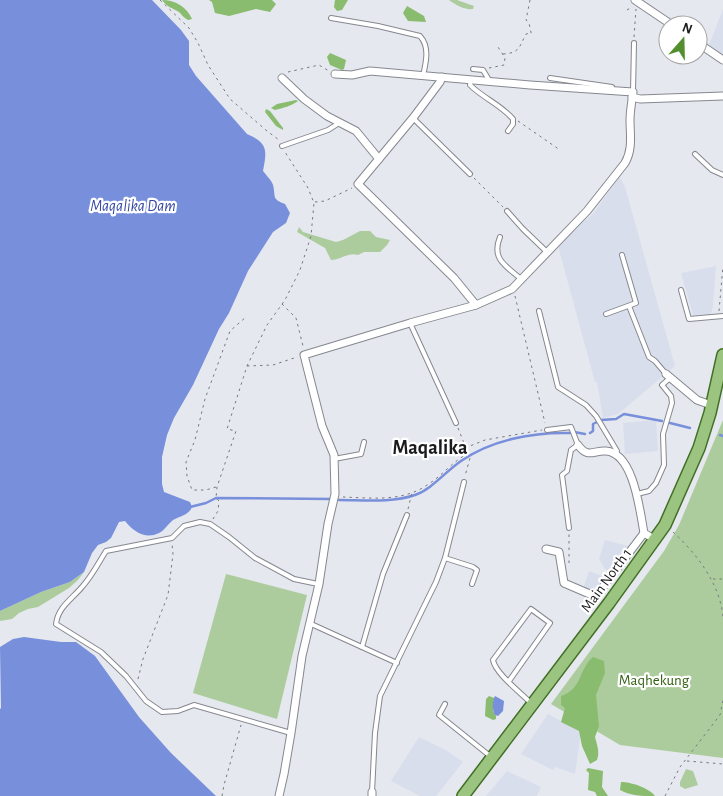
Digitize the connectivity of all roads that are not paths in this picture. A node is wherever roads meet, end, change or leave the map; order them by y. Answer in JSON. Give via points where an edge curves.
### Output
{"nodes":[{"id":1,"x":635,"y":3,"type":"edge"},
{"id":2,"x":658,"y":17,"type":"edge"},
{"id":3,"x":331,"y":18,"type":"dead end"},
{"id":4,"x":634,"y":43,"type":"road end"},
{"id":5,"x":708,"y":50,"type":"edge"},
{"id":6,"x":723,"y":60,"type":"edge"},
{"id":7,"x":473,"y":69,"type":"dead end"},
{"id":8,"x":335,"y":74,"type":"road end"},
{"id":9,"x":423,"y":76,"type":"junction"},
{"id":10,"x":442,"y":77,"type":"junction"},
{"id":11,"x":282,"y":78,"type":"road end"},
{"id":12,"x":550,"y":78,"type":"dead end"},
{"id":13,"x":471,"y":79,"type":"junction"},
{"id":14,"x":489,"y":80,"type":"junction"},
{"id":15,"x":618,"y":91,"type":"junction"},
{"id":16,"x":632,"y":95,"type":"junction"},
{"id":17,"x":723,"y":96,"type":"edge"},
{"id":18,"x":414,"y":118,"type":"junction"},
{"id":19,"x":339,"y":123,"type":"junction"},
{"id":20,"x":508,"y":132,"type":"dead end"},
{"id":21,"x":282,"y":146,"type":"road end"},
{"id":22,"x":695,"y":154,"type":"dead end"},
{"id":23,"x":379,"y":159,"type":"junction"},
{"id":24,"x":470,"y":174,"type":"road end"},
{"id":25,"x":723,"y":175,"type":"edge"},
{"id":26,"x":506,"y":211,"type":"road end"},
{"id":27,"x":500,"y":237,"type":"dead end"},
{"id":28,"x":548,"y":252,"type":"junction"},
{"id":29,"x":622,"y":255,"type":"dead end"},
{"id":30,"x":522,"y":279,"type":"junction"},
{"id":31,"x":681,"y":290,"type":"dead end"},
{"id":32,"x":476,"y":305,"type":"junction"},
{"id":33,"x":628,"y":306,"type":"junction"},
{"id":34,"x":539,"y":312,"type":"dead end"},
{"id":35,"x":606,"y":314,"type":"dead end"},
{"id":36,"x":721,"y":316,"type":"edge"},
{"id":37,"x":410,"y":323,"type":"junction"},
{"id":38,"x":723,"y":356,"type":"edge"},
{"id":39,"x":668,"y":376,"type":"junction"},
{"id":40,"x":711,"y":405,"type":"junction"},
{"id":41,"x":456,"y":423,"type":"road end"},
{"id":42,"x":547,"y":430,"type":"road end"},
{"id":43,"x":364,"y":442,"type":"dead end"},
{"id":44,"x":578,"y":445,"type":"junction"},
{"id":45,"x":615,"y":455,"type":"junction"},
{"id":46,"x":334,"y":459,"type":"junction"},
{"id":47,"x":464,"y":482,"type":"road end"},
{"id":48,"x":637,"y":494,"type":"junction"},
{"id":49,"x":407,"y":514,"type":"road end"},
{"id":50,"x":569,"y":528,"type":"road end"},
{"id":51,"x":644,"y":533,"type":"junction"},
{"id":52,"x":654,"y":540,"type":"junction"},
{"id":53,"x":546,"y":549,"type":"dead end"},
{"id":54,"x":445,"y":558,"type":"junction"},
{"id":55,"x":319,"y":584,"type":"junction"},
{"id":56,"x":472,"y":584,"type":"dead end"},
{"id":57,"x":308,"y":623,"type":"junction"},
{"id":58,"x":362,"y":647,"type":"junction"},
{"id":59,"x":397,"y":663,"type":"junction"},
{"id":60,"x":509,"y":681,"type":"junction"},
{"id":61,"x":445,"y":704,"type":"dead end"},
{"id":62,"x":533,"y":705,"type":"junction"},
{"id":63,"x":292,"y":733,"type":"junction"},
{"id":64,"x":492,"y":758,"type":"junction"},
{"id":65,"x":372,"y":794,"type":"edge"},
{"id":66,"x":279,"y":796,"type":"edge"},
{"id":67,"x":463,"y":796,"type":"edge"}],
"edges":[{"from":1,"to":2,"type":"street"},
{"from":3,"to":9,"type":"lane","via":[[420,36],[427,58]]},
{"from":4,"to":16,"type":"lane"},
{"from":5,"to":6,"type":"street"},
{"from":7,"to":14,"type":"lane","via":[[483,70]]},
{"from":8,"to":9,"type":"street","via":[[370,71]]},
{"from":9,"to":10,"type":"street"},
{"from":10,"to":13,"type":"street"},
{"from":10,"to":18,"type":"street"},
{"from":11,"to":19,"type":"street","via":[[304,100]]},
{"from":12,"to":15,"type":"lane"},
{"from":13,"to":14,"type":"street"},
{"from":13,"to":20,"type":"lane","via":[[470,85],[476,91],[513,118]]},
{"from":14,"to":15,"type":"street"},
{"from":15,"to":16,"type":"street"},
{"from":16,"to":17,"type":"street","via":[[640,99]]},
{"from":16,"to":28,"type":"street","via":[[629,155],[625,163],[587,211]]},
{"from":18,"to":23,"type":"street"},
{"from":18,"to":24,"type":"lane"},
{"from":19,"to":21,"type":"lane"},
{"from":19,"to":23,"type":"street","via":[[356,131]]},
{"from":22,"to":25,"type":"lane","via":[[712,170]]},
{"from":23,"to":32,"type":"street","via":[[358,184],[454,278]]},
{"from":26,"to":28,"type":"lane"},
{"from":27,"to":30,"type":"lane","via":[[496,247],[500,261]]},
{"from":28,"to":30,"type":"street"},
{"from":29,"to":33,"type":"lane","via":[[636,303]]},
{"from":30,"to":32,"type":"street","via":[[512,289]]},
{"from":31,"to":36,"type":"lane","via":[[689,318]]},
{"from":32,"to":37,"type":"street"},
{"from":33,"to":35,"type":"lane"},
{"from":33,"to":39,"type":"lane","via":[[649,357]]},
{"from":34,"to":45,"type":"lane","via":[[558,388],[586,405],[596,416],[617,451]]},
{"from":37,"to":41,"type":"lane"},
{"from":37,"to":46,"type":"street","via":[[304,355]]},
{"from":38,"to":40,"type":"main road","name":"Main North 1"},
{"from":39,"to":40,"type":"street","via":[[697,400]]},
{"from":39,"to":48,"type":"lane","via":[[662,385],[671,396],[672,403],[663,434],[664,465],[650,491]]},
{"from":40,"to":52,"type":"main road","name":"Main North 1","via":[[699,448],[665,525]]},
{"from":42,"to":44,"type":"lane","via":[[571,427]]},
{"from":43,"to":46,"type":"lane","via":[[361,454]]},
{"from":44,"to":45,"type":"street","via":[[588,453],[604,450]]},
{"from":44,"to":50,"type":"lane","via":[[571,450],[567,471],[562,475]]},
{"from":45,"to":48,"type":"street","via":[[626,464]]},
{"from":46,"to":55,"type":"street","via":[[335,497]]},
{"from":47,"to":54,"type":"lane"},
{"from":48,"to":51,"type":"street"},
{"from":49,"to":58,"type":"lane","via":[[384,574]]},
{"from":51,"to":52,"type":"street"},
{"from":51,"to":53,"type":"street","via":[[597,595],[564,583],[559,552]]},
{"from":52,"to":62,"type":"main road","name":"Main North 1"},
{"from":54,"to":56,"type":"lane","via":[[477,570]]},
{"from":54,"to":59,"type":"lane"},
{"from":55,"to":57,"type":"street"},
{"from":55,"to":63,"type":"lane","via":[[294,579],[255,558],[210,524],[200,522],[184,526],[172,538],[106,551],[83,586],[63,606],[56,624],[100,652],[126,676],[146,701],[162,712],[194,705]]},
{"from":57,"to":58,"type":"lane"},
{"from":57,"to":63,"type":"street"},
{"from":58,"to":59,"type":"lane"},
{"from":59,"to":65,"type":"lane","via":[[380,696],[374,733]]},
{"from":60,"to":60,"type":"lane","via":[[550,623],[531,609],[493,660],[494,666]]},
{"from":60,"to":62,"type":"lane"},
{"from":61,"to":64,"type":"lane","via":[[439,715]]},
{"from":62,"to":64,"type":"main road","name":"Main North 1"},
{"from":63,"to":66,"type":"street"},
{"from":64,"to":67,"type":"main road","name":"Main North 1"}]}
